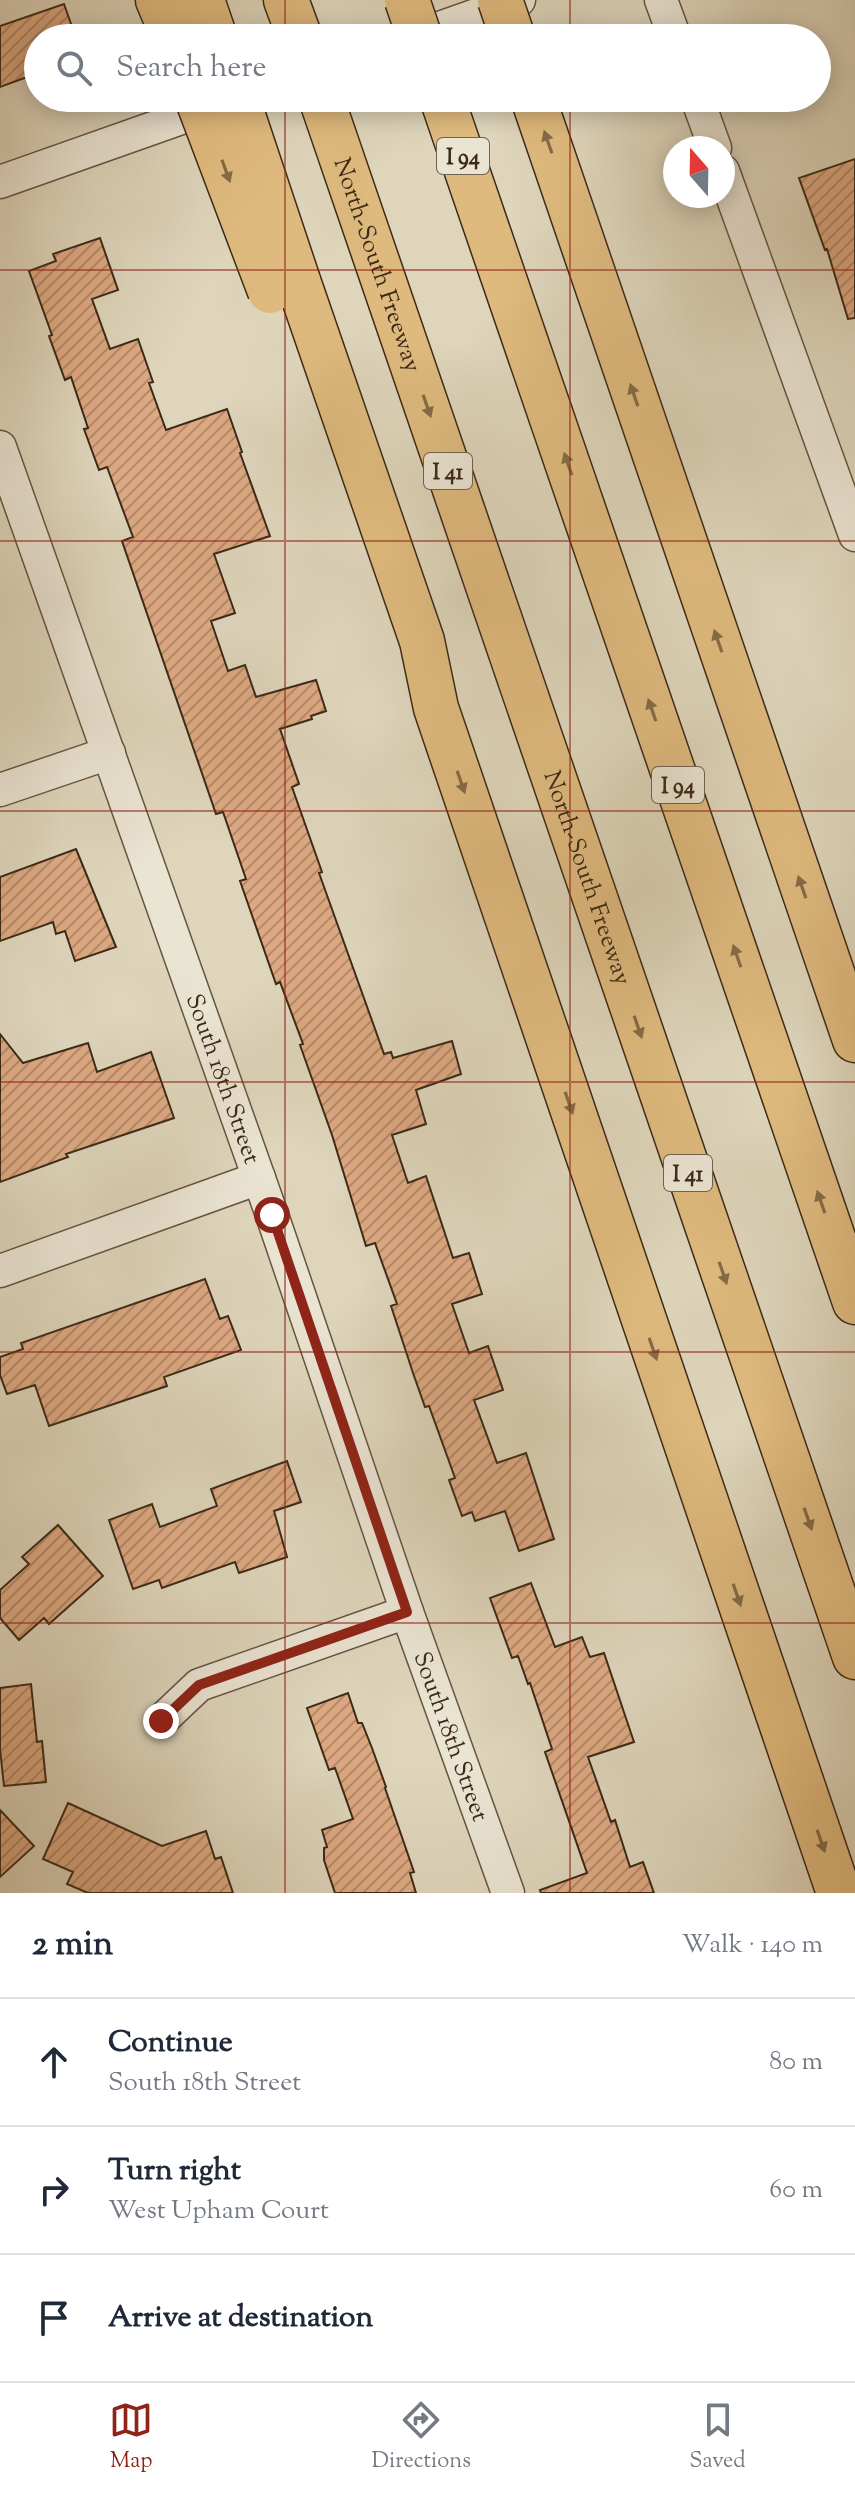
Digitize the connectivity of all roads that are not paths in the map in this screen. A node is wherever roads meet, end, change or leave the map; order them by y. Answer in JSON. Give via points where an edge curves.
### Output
{"nodes":[{"id":1,"x":158,"y":0,"type":"edge"},
{"id":2,"x":202,"y":0,"type":"edge"},
{"id":3,"x":286,"y":0,"type":"edge"},
{"id":4,"x":407,"y":0,"type":"edge"},
{"id":5,"x":500,"y":0,"type":"edge"},
{"id":6,"x":519,"y":0,"type":"edge"},
{"id":7,"x":661,"y":0,"type":"edge"},
{"id":8,"x":168,"y":24,"type":"edge"},
{"id":9,"x":210,"y":24,"type":"edge"},
{"id":10,"x":295,"y":24,"type":"edge"},
{"id":11,"x":415,"y":24,"type":"edge"},
{"id":12,"x":451,"y":24,"type":"edge"},
{"id":13,"x":508,"y":24,"type":"edge"},
{"id":14,"x":670,"y":24,"type":"edge"},
{"id":15,"x":198,"y":112,"type":"edge"},
{"id":16,"x":203,"y":112,"type":"edge"},
{"id":17,"x":241,"y":112,"type":"edge"},
{"id":18,"x":326,"y":112,"type":"edge"},
{"id":19,"x":447,"y":112,"type":"edge"},
{"id":20,"x":538,"y":112,"type":"edge"},
{"id":21,"x":702,"y":112,"type":"edge"},
{"id":22,"x":711,"y":136,"type":"edge"},
{"id":23,"x":0,"y":182,"type":"edge"},
{"id":24,"x":735,"y":204,"type":"edge"},
{"id":25,"x":284,"y":286,"type":"junction"},
{"id":26,"x":0,"y":447,"type":"edge"},
{"id":27,"x":855,"y":535,"type":"edge"},
{"id":28,"x":109,"y":753,"type":"junction"},
{"id":29,"x":0,"y":790,"type":"edge"},
{"id":30,"x":855,"y":1040,"type":"edge"},
{"id":31,"x":259,"y":1178,"type":"junction"},
{"id":32,"x":0,"y":1271,"type":"edge"},
{"id":33,"x":855,"y":1302,"type":"edge"},
{"id":34,"x":407,"y":1612,"type":"junction"},
{"id":35,"x":855,"y":1657,"type":"edge"},
{"id":36,"x":161,"y":1721,"type":"dead end"},
{"id":37,"x":508,"y":1893,"type":"edge"},
{"id":38,"x":839,"y":1893,"type":"edge"}],
"edges":[{"from":1,"to":8,"type":"highway"},
{"from":2,"to":9,"type":"highway"},
{"from":3,"to":10,"type":"highway"},
{"from":4,"to":11,"type":"highway","bridge":true},
{"from":5,"to":13,"type":"highway","bridge":true},
{"from":6,"to":12,"type":"street"},
{"from":7,"to":14,"type":"street"},
{"from":15,"to":23,"type":"street"},
{"from":16,"to":25,"type":"highway","one_way":true,"bridge":true},
{"from":17,"to":25,"type":"highway","bridge":true},
{"from":18,"to":35,"type":"highway","name":"North-South Freeway","number":"I 41","one_way":true},
{"from":33,"to":19,"type":"highway","number":"I 94","one_way":true},
{"from":30,"to":20,"type":"highway","one_way":true},
{"from":21,"to":22,"type":"street"},
{"from":24,"to":27,"type":"street"},
{"from":25,"to":38,"type":"highway","one_way":true,"via":[[422,641],[436,708]]},
{"from":26,"to":28,"type":"street","name":"South 18th Street"},
{"from":28,"to":29,"type":"street"},
{"from":28,"to":31,"type":"street","name":"South 18th Street"},
{"from":31,"to":32,"type":"street"},
{"from":31,"to":34,"type":"street","name":"South 18th Street"},
{"from":34,"to":36,"type":"street","via":[[199,1685]]},
{"from":34,"to":37,"type":"street","name":"South 18th Street"}]}
